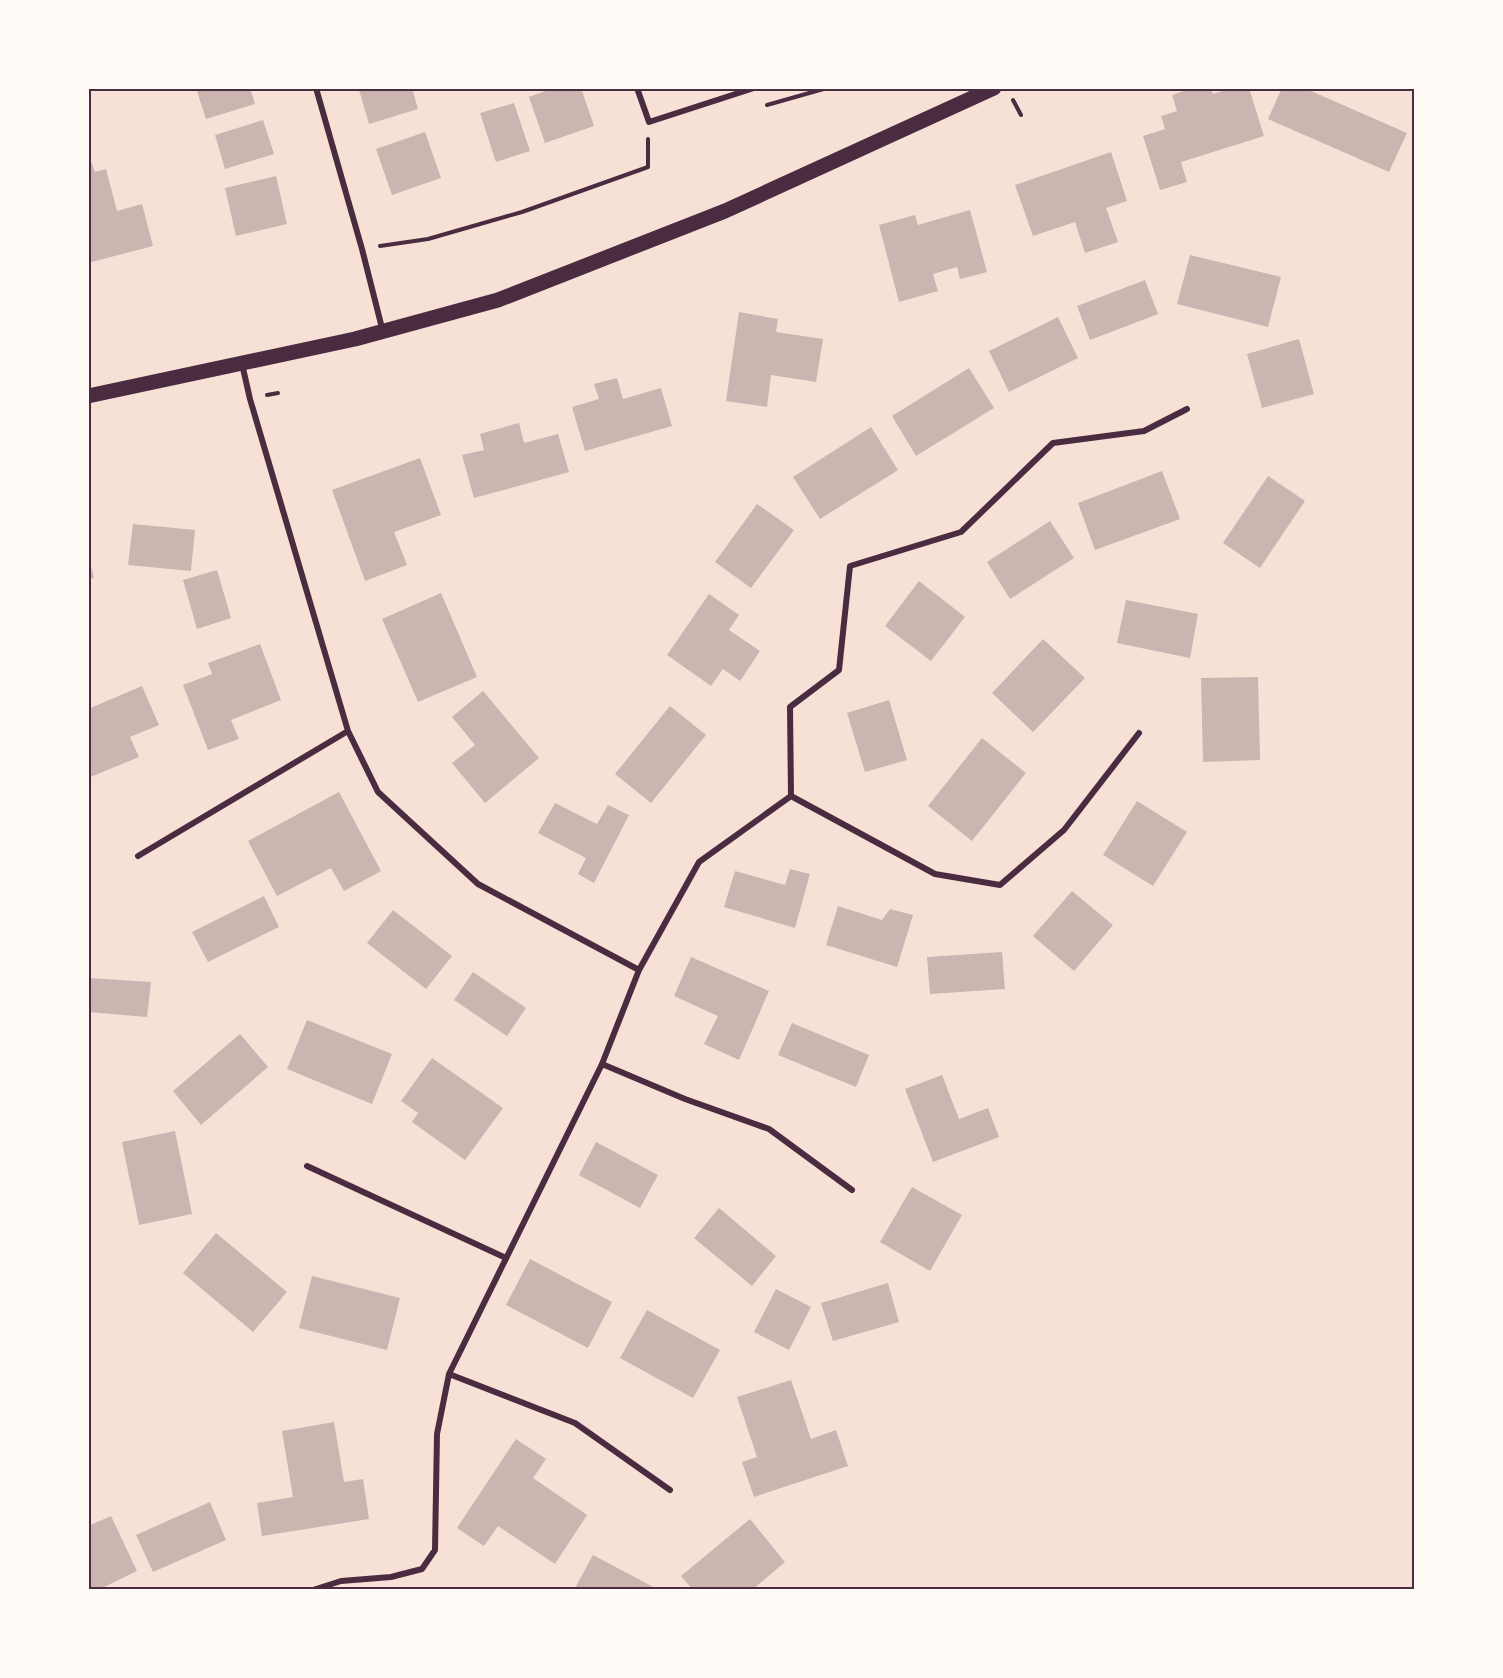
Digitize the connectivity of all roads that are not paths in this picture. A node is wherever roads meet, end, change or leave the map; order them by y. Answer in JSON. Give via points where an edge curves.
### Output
{"nodes":[{"id":1,"x":316,"y":88,"type":"edge"},
{"id":2,"x":637,"y":88,"type":"edge"},
{"id":3,"x":754,"y":88,"type":"edge"},
{"id":4,"x":994,"y":88,"type":"edge"},
{"id":5,"x":383,"y":332,"type":"junction"},
{"id":6,"x":242,"y":364,"type":"junction"},
{"id":7,"x":88,"y":396,"type":"edge"},
{"id":8,"x":1187,"y":409,"type":"dead end"},
{"id":9,"x":348,"y":731,"type":"junction"},
{"id":10,"x":1139,"y":733,"type":"dead end"},
{"id":11,"x":791,"y":796,"type":"junction"},
{"id":12,"x":138,"y":856,"type":"dead end"},
{"id":13,"x":639,"y":970,"type":"junction"},
{"id":14,"x":602,"y":1064,"type":"junction"},
{"id":15,"x":307,"y":1166,"type":"dead end"},
{"id":16,"x":852,"y":1190,"type":"dead end"},
{"id":17,"x":506,"y":1258,"type":"junction"},
{"id":18,"x":449,"y":1374,"type":"junction"},
{"id":19,"x":669,"y":1490,"type":"dead end"},
{"id":20,"x":313,"y":1590,"type":"edge"}],
"edges":[{"from":1,"to":5,"type":"street"},
{"from":2,"to":3,"type":"street","via":[[649,122]]},
{"from":4,"to":5,"type":"main road","via":[[725,211],[498,300]]},
{"from":5,"to":6,"type":"main road"},
{"from":6,"to":7,"type":"main road"},
{"from":6,"to":9,"type":"street"},
{"from":8,"to":11,"type":"street","via":[[1144,431],[1053,443],[961,532],[850,566],[839,670],[790,707]]},
{"from":9,"to":12,"type":"street"},
{"from":9,"to":13,"type":"street","via":[[378,792],[478,884]]},
{"from":10,"to":11,"type":"street","via":[[1064,830],[1000,885],[935,874]]},
{"from":11,"to":13,"type":"street","via":[[699,862]]},
{"from":13,"to":14,"type":"street"},
{"from":14,"to":16,"type":"street","via":[[769,1129]]},
{"from":14,"to":17,"type":"street"},
{"from":15,"to":17,"type":"street"},
{"from":17,"to":18,"type":"street"},
{"from":18,"to":19,"type":"street","via":[[575,1423]]},
{"from":18,"to":20,"type":"street","via":[[437,1434],[435,1550],[422,1569],[391,1578],[341,1581]]}]}
